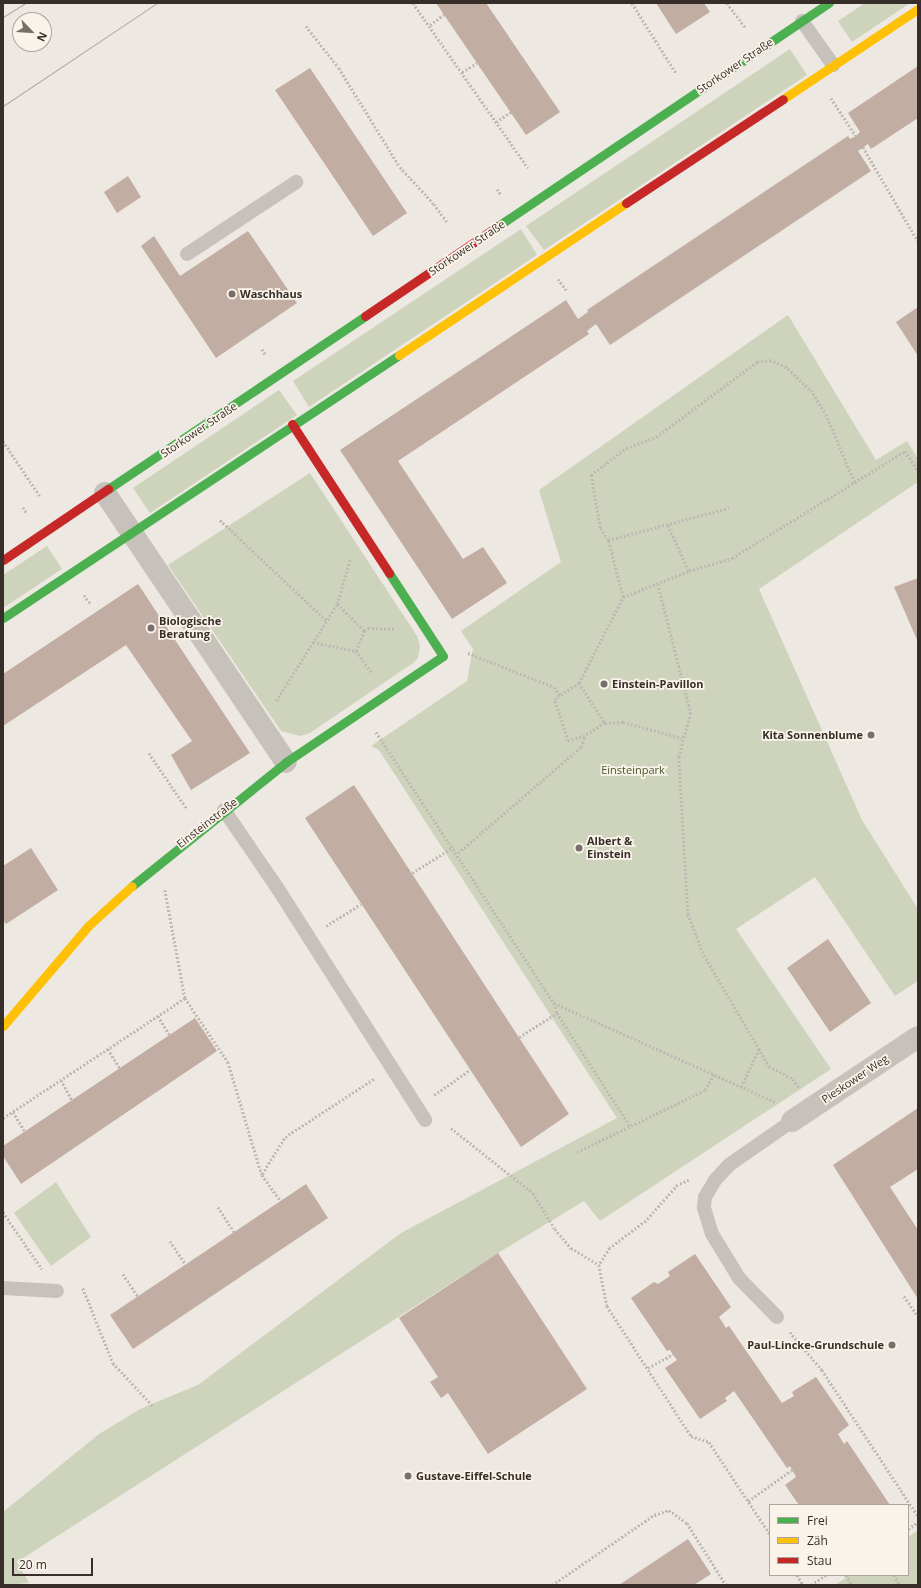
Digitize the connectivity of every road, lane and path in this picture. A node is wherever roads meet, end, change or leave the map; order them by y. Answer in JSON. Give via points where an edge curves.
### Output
{"nodes":[{"id":1,"x":413,"y":3,"type":"edge"},
{"id":2,"x":632,"y":3,"type":"edge"},
{"id":3,"x":727,"y":3,"type":"edge"},
{"id":4,"x":829,"y":3,"type":"edge"},
{"id":5,"x":918,"y":9,"type":"edge"},
{"id":6,"x":444,"y":14,"type":"dead end"},
{"id":7,"x":802,"y":21,"type":"junction"},
{"id":8,"x":430,"y":25,"type":"junction"},
{"id":9,"x":306,"y":26,"type":"dead end"},
{"id":10,"x":745,"y":27,"type":"dead end"},
{"id":11,"x":477,"y":62,"type":"dead end"},
{"id":12,"x":833,"y":65,"type":"junction"},
{"id":13,"x":462,"y":72,"type":"junction"},
{"id":14,"x":676,"y":73,"type":"dead end"},
{"id":15,"x":839,"y":111,"type":"dead end"},
{"id":16,"x":511,"y":112,"type":"dead end"},
{"id":17,"x":496,"y":122,"type":"junction"},
{"id":18,"x":856,"y":136,"type":"dead end"},
{"id":19,"x":863,"y":147,"type":"dead end"},
{"id":20,"x":528,"y":168,"type":"dead end"},
{"id":21,"x":296,"y":182,"type":"dead end"},
{"id":22,"x":447,"y":222,"type":"dead end"},
{"id":23,"x":918,"y":241,"type":"edge"},
{"id":24,"x":187,"y":254,"type":"dead end"},
{"id":25,"x":292,"y":424,"type":"junction"},
{"id":26,"x":3,"y":441,"type":"edge"},
{"id":27,"x":918,"y":470,"type":"edge"},
{"id":28,"x":855,"y":483,"type":"junction"},
{"id":29,"x":105,"y":493,"type":"junction"},
{"id":30,"x":40,"y":496,"type":"dead end"},
{"id":31,"x":729,"y":508,"type":"dead end"},
{"id":32,"x":220,"y":520,"type":"dead end"},
{"id":33,"x":668,"y":525,"type":"junction"},
{"id":34,"x":133,"y":530,"type":"junction"},
{"id":35,"x":364,"y":536,"type":"junction"},
{"id":36,"x":608,"y":540,"type":"junction"},
{"id":37,"x":3,"y":560,"type":"edge"},
{"id":38,"x":689,"y":571,"type":"junction"},
{"id":39,"x":658,"y":584,"type":"junction"},
{"id":40,"x":623,"y":597,"type":"junction"},
{"id":41,"x":337,"y":604,"type":"junction"},
{"id":42,"x":3,"y":618,"type":"edge"},
{"id":43,"x":327,"y":621,"type":"junction"},
{"id":44,"x":313,"y":642,"type":"junction"},
{"id":45,"x":465,"y":652,"type":"dead end"},
{"id":46,"x":579,"y":682,"type":"junction"},
{"id":47,"x":560,"y":695,"type":"junction"},
{"id":48,"x":363,"y":712,"type":"junction"},
{"id":49,"x":259,"y":722,"type":"junction"},
{"id":50,"x":605,"y":723,"type":"junction"},
{"id":51,"x":585,"y":736,"type":"junction"},
{"id":52,"x":682,"y":738,"type":"junction"},
{"id":53,"x":149,"y":752,"type":"dead end"},
{"id":54,"x":286,"y":762,"type":"junction"},
{"id":55,"x":224,"y":810,"type":"junction"},
{"id":56,"x":189,"y":811,"type":"dead end"},
{"id":57,"x":453,"y":847,"type":"junction"},
{"id":58,"x":458,"y":854,"type":"junction"},
{"id":59,"x":412,"y":873,"type":"dead end"},
{"id":60,"x":164,"y":883,"type":"dead end"},
{"id":61,"x":361,"y":904,"type":"dead end"},
{"id":62,"x":320,"y":930,"type":"dead end"},
{"id":63,"x":185,"y":998,"type":"junction"},
{"id":64,"x":554,"y":1003,"type":"junction"},
{"id":65,"x":557,"y":1014,"type":"junction"},
{"id":66,"x":158,"y":1016,"type":"junction"},
{"id":67,"x":3,"y":1026,"type":"edge"},
{"id":68,"x":170,"y":1035,"type":"dead end"},
{"id":69,"x":519,"y":1037,"type":"dead end"},
{"id":70,"x":918,"y":1037,"type":"edge"},
{"id":71,"x":108,"y":1049,"type":"junction"},
{"id":72,"x":759,"y":1049,"type":"junction"},
{"id":73,"x":393,"y":1067,"type":"junction"},
{"id":74,"x":120,"y":1068,"type":"dead end"},
{"id":75,"x":470,"y":1070,"type":"dead end"},
{"id":76,"x":714,"y":1074,"type":"junction"},
{"id":77,"x":60,"y":1080,"type":"junction"},
{"id":78,"x":741,"y":1086,"type":"junction"},
{"id":79,"x":802,"y":1093,"type":"dead end"},
{"id":80,"x":432,"y":1096,"type":"dead end"},
{"id":81,"x":72,"y":1100,"type":"dead end"},
{"id":82,"x":13,"y":1112,"type":"junction"},
{"id":83,"x":3,"y":1118,"type":"edge"},
{"id":84,"x":425,"y":1120,"type":"dead end"},
{"id":85,"x":792,"y":1121,"type":"junction"},
{"id":86,"x":630,"y":1126,"type":"junction"},
{"id":87,"x":451,"y":1128,"type":"dead end"},
{"id":88,"x":25,"y":1131,"type":"dead end"},
{"id":89,"x":577,"y":1152,"type":"dead end"},
{"id":90,"x":262,"y":1175,"type":"junction"},
{"id":91,"x":716,"y":1179,"type":"junction"},
{"id":92,"x":280,"y":1201,"type":"dead end"},
{"id":93,"x":218,"y":1207,"type":"dead end"},
{"id":94,"x":3,"y":1212,"type":"edge"},
{"id":95,"x":234,"y":1232,"type":"dead end"},
{"id":96,"x":170,"y":1241,"type":"dead end"},
{"id":97,"x":186,"y":1265,"type":"dead end"},
{"id":98,"x":599,"y":1265,"type":"junction"},
{"id":99,"x":123,"y":1274,"type":"dead end"},
{"id":100,"x":3,"y":1288,"type":"edge"},
{"id":101,"x":83,"y":1288,"type":"dead end"},
{"id":102,"x":57,"y":1291,"type":"joint"},
{"id":103,"x":138,"y":1296,"type":"dead end"},
{"id":104,"x":904,"y":1296,"type":"dead end"},
{"id":105,"x":777,"y":1316,"type":"joint"},
{"id":106,"x":918,"y":1316,"type":"edge"},
{"id":107,"x":673,"y":1354,"type":"dead end"},
{"id":108,"x":648,"y":1368,"type":"junction"},
{"id":109,"x":154,"y":1407,"type":"dead end"},
{"id":110,"x":792,"y":1470,"type":"dead end"},
{"id":111,"x":748,"y":1501,"type":"junction"},
{"id":112,"x":918,"y":1516,"type":"edge"},
{"id":113,"x":918,"y":1522,"type":"edge"},
{"id":114,"x":909,"y":1528,"type":"edge"},
{"id":115,"x":769,"y":1532,"type":"edge"},
{"id":116,"x":798,"y":1576,"type":"edge"},
{"id":117,"x":824,"y":1576,"type":"edge"},
{"id":118,"x":847,"y":1576,"type":"edge"},
{"id":119,"x":895,"y":1576,"type":"edge"},
{"id":120,"x":552,"y":1585,"type":"edge"},
{"id":121,"x":726,"y":1585,"type":"edge"},
{"id":122,"x":803,"y":1585,"type":"edge"},
{"id":123,"x":810,"y":1585,"type":"edge"},
{"id":124,"x":852,"y":1585,"type":"edge"},
{"id":125,"x":900,"y":1585,"type":"edge"}],
"edges":[{"from":1,"to":8,"type":"path"},
{"from":2,"to":14,"type":"path"},
{"from":3,"to":10,"type":"path"},
{"from":4,"to":7,"type":"street","name":"Storkower Straße"},
{"from":5,"to":12,"type":"street"},
{"from":6,"to":8,"type":"path"},
{"from":7,"to":12,"type":"lane"},
{"from":7,"to":29,"type":"street","name":"Storkower Straße"},
{"from":8,"to":13,"type":"path"},
{"from":9,"to":22,"type":"path","via":[[339,68],[400,167]]},
{"from":11,"to":13,"type":"path"},
{"from":12,"to":25,"type":"street"},
{"from":13,"to":17,"type":"path"},
{"from":15,"to":18,"type":"path"},
{"from":16,"to":17,"type":"path"},
{"from":17,"to":20,"type":"path"},
{"from":19,"to":23,"type":"path"},
{"from":21,"to":24,"type":"lane"},
{"from":25,"to":34,"type":"street"},
{"from":25,"to":35,"type":"street"},
{"from":26,"to":30,"type":"path"},
{"from":27,"to":28,"type":"path","via":[[905,451]]},
{"from":28,"to":36,"type":"path","via":[[826,414],[811,390],[785,366],[770,360],[757,362],[656,437],[626,448],[591,474],[600,528]]},
{"from":28,"to":38,"type":"path","via":[[732,558]]},
{"from":29,"to":34,"type":"street"},
{"from":29,"to":37,"type":"street","name":"Storkower Straße"},
{"from":31,"to":33,"type":"path"},
{"from":32,"to":43,"type":"path"},
{"from":33,"to":36,"type":"path"},
{"from":33,"to":38,"type":"path"},
{"from":34,"to":42,"type":"street"},
{"from":34,"to":49,"type":"street"},
{"from":35,"to":41,"type":"path","via":[[355,544]]},
{"from":35,"to":48,"type":"street","name":"Einsteinstraße","via":[[442,656]]},
{"from":36,"to":40,"type":"path"},
{"from":38,"to":39,"type":"path"},
{"from":39,"to":40,"type":"path"},
{"from":39,"to":52,"type":"path","via":[[691,713]]},
{"from":40,"to":46,"type":"path"},
{"from":41,"to":43,"type":"path"},
{"from":41,"to":44,"type":"path","via":[[364,631],[356,651]]},
{"from":43,"to":44,"type":"path"},
{"from":44,"to":49,"type":"path","via":[[268,714]]},
{"from":45,"to":47,"type":"path","via":[[554,687]]},
{"from":46,"to":47,"type":"path"},
{"from":46,"to":50,"type":"path"},
{"from":47,"to":51,"type":"path","via":[[554,699],[568,741]]},
{"from":48,"to":54,"type":"street","name":"Einsteinstraße"},
{"from":48,"to":57,"type":"path"},
{"from":49,"to":54,"type":"street"},
{"from":50,"to":51,"type":"path"},
{"from":50,"to":52,"type":"path","via":[[623,722]]},
{"from":51,"to":58,"type":"path","via":[[581,747]]},
{"from":52,"to":72,"type":"path","via":[[679,757],[688,914],[704,956]]},
{"from":53,"to":56,"type":"path"},
{"from":54,"to":55,"type":"street","name":"Einsteinstraße"},
{"from":55,"to":67,"type":"street","name":"Einsteinstraße","via":[[159,861],[88,926]]},
{"from":55,"to":73,"type":"lane"},
{"from":57,"to":58,"type":"path"},
{"from":57,"to":59,"type":"path"},
{"from":58,"to":64,"type":"path"},
{"from":60,"to":63,"type":"path"},
{"from":61,"to":62,"type":"path"},
{"from":63,"to":66,"type":"path"},
{"from":63,"to":90,"type":"path","via":[[228,1062]]},
{"from":64,"to":65,"type":"path"},
{"from":64,"to":76,"type":"path"},
{"from":65,"to":69,"type":"path"},
{"from":65,"to":86,"type":"path"},
{"from":66,"to":68,"type":"path"},
{"from":66,"to":71,"type":"path"},
{"from":70,"to":85,"type":"street","name":"Pieskower Weg"},
{"from":71,"to":74,"type":"path"},
{"from":71,"to":77,"type":"path"},
{"from":72,"to":78,"type":"path"},
{"from":72,"to":79,"type":"path","via":[[769,1066],[793,1079]]},
{"from":73,"to":84,"type":"lane"},
{"from":73,"to":90,"type":"path","via":[[285,1136]]},
{"from":75,"to":80,"type":"path"},
{"from":76,"to":78,"type":"path"},
{"from":76,"to":86,"type":"path","via":[[705,1090]]},
{"from":77,"to":81,"type":"path"},
{"from":77,"to":82,"type":"path"},
{"from":78,"to":85,"type":"path","via":[[783,1106]]},
{"from":82,"to":83,"type":"path"},
{"from":82,"to":88,"type":"path"},
{"from":85,"to":91,"type":"lane","via":[[729,1165]]},
{"from":86,"to":89,"type":"path"},
{"from":87,"to":98,"type":"path","via":[[533,1193],[555,1229],[571,1248]]},
{"from":90,"to":92,"type":"path"},
{"from":91,"to":98,"type":"path","via":[[701,1176],[678,1185],[646,1221],[610,1248]]},
{"from":91,"to":105,"type":"lane","via":[[705,1197],[704,1207],[712,1234],[739,1278]]},
{"from":93,"to":95,"type":"path"},
{"from":94,"to":102,"type":"path"},
{"from":96,"to":97,"type":"path"},
{"from":98,"to":108,"type":"path","via":[[607,1306]]},
{"from":99,"to":103,"type":"path"},
{"from":100,"to":102,"type":"lane"},
{"from":101,"to":109,"type":"path","via":[[113,1363]]},
{"from":104,"to":106,"type":"path"},
{"from":105,"to":112,"type":"path","via":[[822,1370]]},
{"from":107,"to":108,"type":"path"},
{"from":108,"to":111,"type":"path","via":[[691,1436],[709,1442]]},
{"from":110,"to":111,"type":"path"},
{"from":111,"to":115,"type":"path"},
{"from":113,"to":114,"type":"path"},
{"from":116,"to":122,"type":"path"},
{"from":117,"to":123,"type":"path"},
{"from":118,"to":124,"type":"path"},
{"from":119,"to":125,"type":"path"},
{"from":120,"to":121,"type":"path","via":[[654,1515],[669,1510],[687,1523]]}]}
